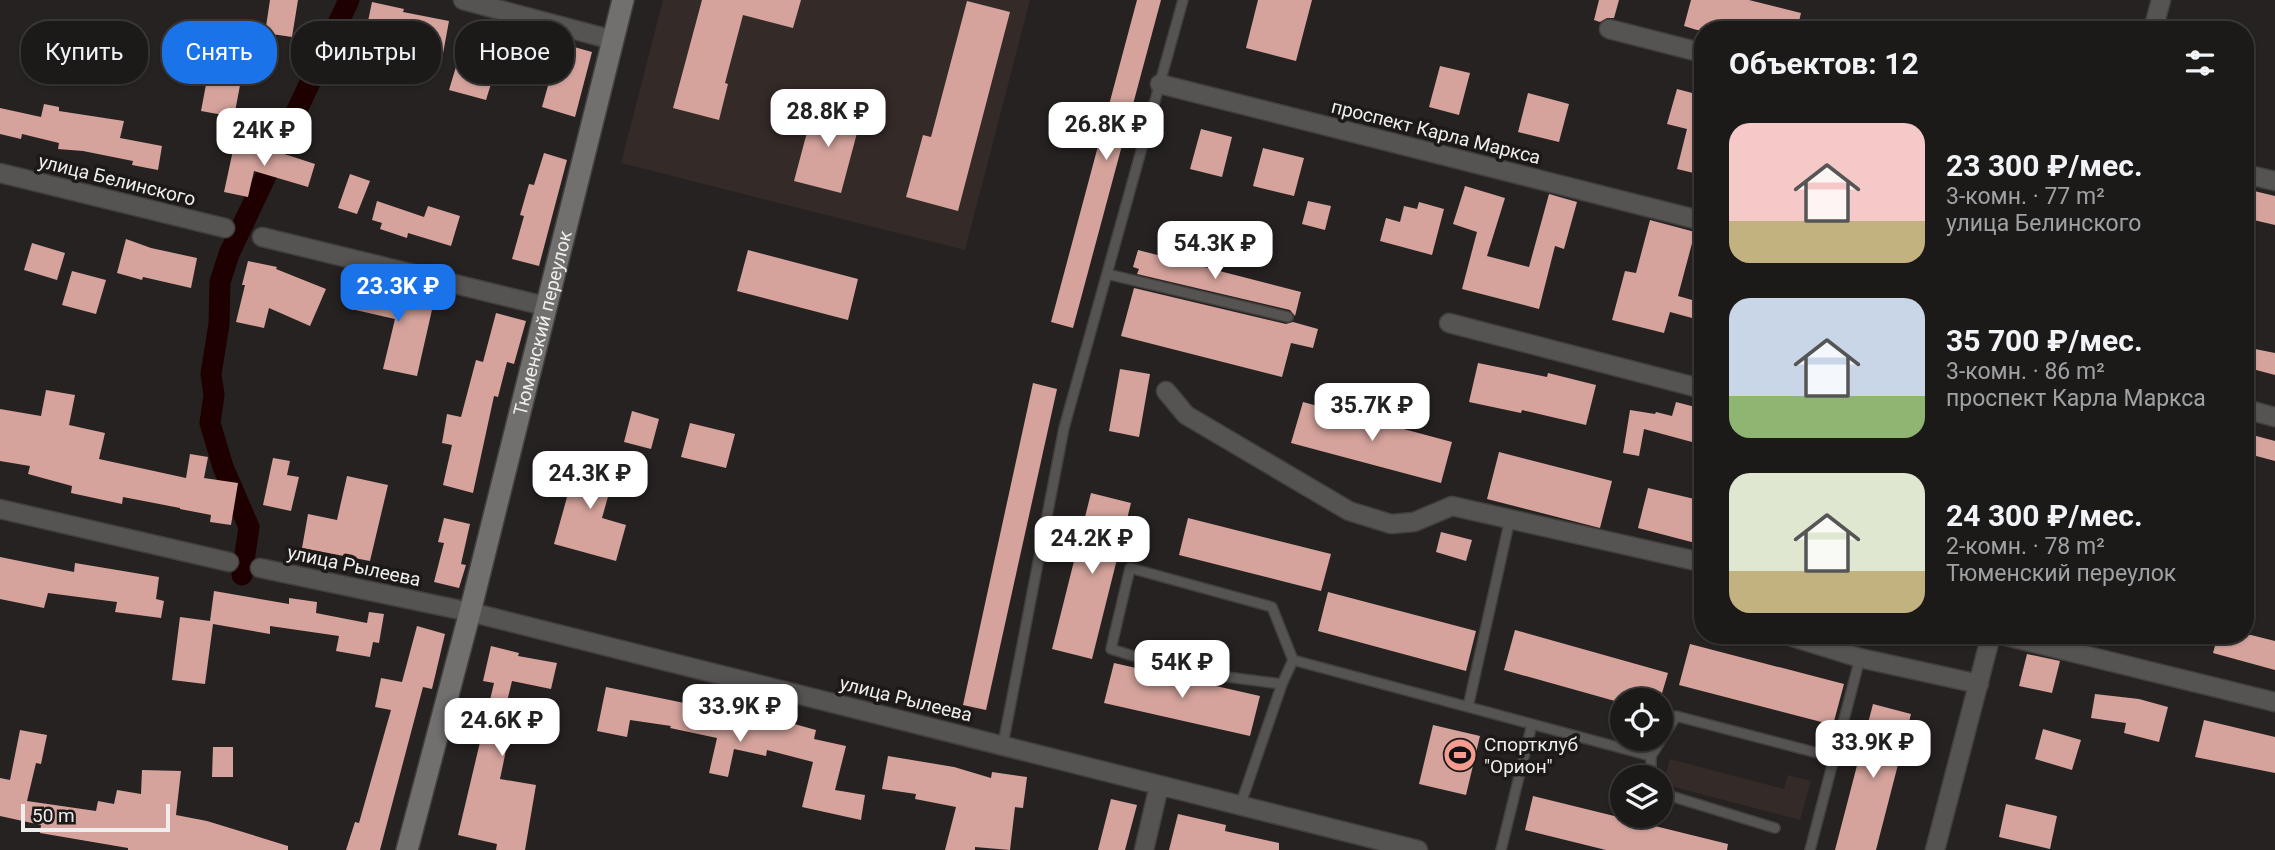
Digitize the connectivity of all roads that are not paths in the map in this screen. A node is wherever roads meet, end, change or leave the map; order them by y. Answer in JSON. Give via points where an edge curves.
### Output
{"nodes":[{"id":1,"x":463,"y":0,"type":"edge"},
{"id":2,"x":623,"y":0,"type":"edge"},
{"id":3,"x":1183,"y":0,"type":"edge"},
{"id":4,"x":2161,"y":0,"type":"edge"},
{"id":5,"x":2155,"y":21,"type":"edge"},
{"id":6,"x":1609,"y":29,"type":"dead end"},
{"id":7,"x":613,"y":40,"type":"junction"},
{"id":8,"x":1694,"y":51,"type":"edge"},
{"id":9,"x":1160,"y":84,"type":"junction"},
{"id":10,"x":0,"y":173,"type":"edge"},
{"id":11,"x":2254,"y":176,"type":"edge"},
{"id":12,"x":2275,"y":181,"type":"edge"},
{"id":13,"x":1694,"y":219,"type":"edge"},
{"id":14,"x":225,"y":228,"type":"dead end"},
{"id":15,"x":262,"y":237,"type":"dead end"},
{"id":16,"x":1107,"y":274,"type":"junction"},
{"id":17,"x":545,"y":306,"type":"junction"},
{"id":18,"x":1288,"y":317,"type":"dead end"},
{"id":19,"x":1449,"y":323,"type":"dead end"},
{"id":20,"x":1694,"y":387,"type":"edge"},
{"id":21,"x":1166,"y":391,"type":"dead end"},
{"id":22,"x":2254,"y":411,"type":"edge"},
{"id":23,"x":2275,"y":417,"type":"edge"},
{"id":24,"x":0,"y":509,"type":"edge"},
{"id":25,"x":1510,"y":519,"type":"junction"},
{"id":26,"x":1694,"y":561,"type":"edge"},
{"id":27,"x":229,"y":562,"type":"dead end"},
{"id":28,"x":260,"y":568,"type":"dead end"},
{"id":29,"x":470,"y":612,"type":"junction"},
{"id":30,"x":1815,"y":644,"type":"edge"},
{"id":31,"x":1989,"y":644,"type":"edge"},
{"id":32,"x":2039,"y":644,"type":"edge"},
{"id":33,"x":1860,"y":658,"type":"junction"},
{"id":34,"x":1293,"y":660,"type":"junction"},
{"id":35,"x":1282,"y":684,"type":"junction"},
{"id":36,"x":1979,"y":684,"type":"junction"},
{"id":37,"x":2275,"y":702,"type":"edge"},
{"id":38,"x":1468,"y":707,"type":"junction"},
{"id":39,"x":1532,"y":724,"type":"junction"},
{"id":40,"x":1003,"y":744,"type":"junction"},
{"id":41,"x":1651,"y":756,"type":"junction"},
{"id":42,"x":1833,"y":757,"type":"junction"},
{"id":43,"x":1651,"y":765,"type":"edge"},
{"id":44,"x":1159,"y":786,"type":"junction"},
{"id":45,"x":1673,"y":797,"type":"edge"},
{"id":46,"x":1240,"y":806,"type":"junction"},
{"id":47,"x":1775,"y":828,"type":"dead end"},
{"id":48,"x":407,"y":850,"type":"edge"},
{"id":49,"x":1144,"y":850,"type":"edge"},
{"id":50,"x":1418,"y":850,"type":"edge"},
{"id":51,"x":1501,"y":850,"type":"edge"},
{"id":52,"x":1810,"y":850,"type":"edge"},
{"id":53,"x":1935,"y":850,"type":"edge"}],
"edges":[{"from":1,"to":7,"type":"street"},
{"from":2,"to":7,"type":"street","name":"Тюменский переулок"},
{"from":3,"to":9,"type":"lane"},
{"from":4,"to":5,"type":"street"},
{"from":6,"to":8,"type":"street"},
{"from":7,"to":17,"type":"street","name":"Тюменский переулок"},
{"from":9,"to":13,"type":"street","name":"проспект Карла Маркса"},
{"from":9,"to":16,"type":"lane"},
{"from":10,"to":14,"type":"street","name":"улица Белинского"},
{"from":11,"to":12,"type":"street"},
{"from":15,"to":17,"type":"street"},
{"from":16,"to":18,"type":"lane"},
{"from":16,"to":40,"type":"lane","via":[[1063,428]]},
{"from":17,"to":29,"type":"street","name":"Тюменский переулок"},
{"from":19,"to":20,"type":"street"},
{"from":21,"to":25,"type":"street","via":[[1186,415],[1349,511],[1391,524],[1414,522],[1452,506]]},
{"from":22,"to":23,"type":"street"},
{"from":24,"to":27,"type":"street"},
{"from":25,"to":26,"type":"street"},
{"from":25,"to":38,"type":"lane"},
{"from":28,"to":29,"type":"street","name":"улица Рылеева"},
{"from":29,"to":40,"type":"street","name":"улица Рылеева"},
{"from":29,"to":48,"type":"street","name":"Тюменский переулок"},
{"from":30,"to":33,"type":"street"},
{"from":31,"to":36,"type":"street"},
{"from":32,"to":37,"type":"street"},
{"from":33,"to":36,"type":"street"},
{"from":33,"to":42,"type":"lane"},
{"from":34,"to":35,"type":"lane"},
{"from":34,"to":35,"type":"lane","via":[[1272,607],[1130,568],[1111,649],[1181,671]]},
{"from":34,"to":38,"type":"lane"},
{"from":35,"to":46,"type":"lane"},
{"from":36,"to":53,"type":"street"},
{"from":38,"to":39,"type":"lane"},
{"from":39,"to":41,"type":"lane"},
{"from":39,"to":51,"type":"lane"},
{"from":40,"to":44,"type":"street","name":"улица Рылеева"},
{"from":41,"to":42,"type":"lane","via":[[1676,716]]},
{"from":41,"to":43,"type":"lane"},
{"from":42,"to":52,"type":"lane"},
{"from":44,"to":46,"type":"street","name":"улица Рылеева"},
{"from":44,"to":49,"type":"street"},
{"from":45,"to":47,"type":"lane"},
{"from":46,"to":50,"type":"street","name":"улица Рылеева"}]}
